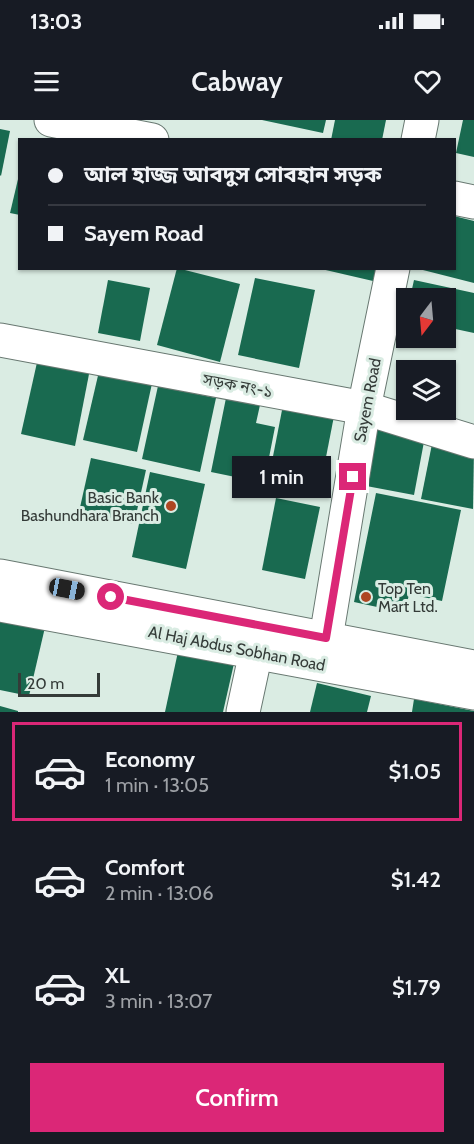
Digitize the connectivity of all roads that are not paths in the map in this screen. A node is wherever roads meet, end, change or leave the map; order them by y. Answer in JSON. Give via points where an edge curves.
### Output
{"nodes":[{"id":1,"x":51,"y":120,"type":"edge"},
{"id":2,"x":422,"y":120,"type":"edge"},
{"id":3,"x":142,"y":138,"type":"edge"},
{"id":4,"x":418,"y":138,"type":"edge"},
{"id":5,"x":456,"y":198,"type":"edge"},
{"id":6,"x":474,"y":202,"type":"edge"},
{"id":7,"x":393,"y":270,"type":"edge"},
{"id":8,"x":0,"y":340,"type":"edge"},
{"id":9,"x":364,"y":408,"type":"junction"},
{"id":10,"x":474,"y":442,"type":"edge"},
{"id":11,"x":0,"y":576,"type":"edge"},
{"id":12,"x":0,"y":605,"type":"edge"},
{"id":13,"x":326,"y":638,"type":"junction"},
{"id":14,"x":256,"y":652,"type":"junction"},
{"id":15,"x":474,"y":667,"type":"edge"},
{"id":16,"x":474,"y":693,"type":"edge"},
{"id":17,"x":243,"y":712,"type":"edge"}],
"edges":[{"from":1,"to":3,"type":"street"},
{"from":2,"to":4,"type":"street"},
{"from":5,"to":6,"type":"street"},
{"from":7,"to":9,"type":"street","name":"Sayem Road"},
{"from":8,"to":9,"type":"street","name":"সড়ক নং-১"},
{"from":9,"to":10,"type":"street","name":"সড়ক নং-১"},
{"from":9,"to":13,"type":"street","name":"Sayem Road"},
{"from":11,"to":13,"type":"street"},
{"from":12,"to":14,"type":"street","name":"Al Haj Abdus Sobhan Road"},
{"from":13,"to":15,"type":"street"},
{"from":14,"to":16,"type":"street","name":"Al Haj Abdus Sobhan Road"},
{"from":14,"to":17,"type":"street"}]}
